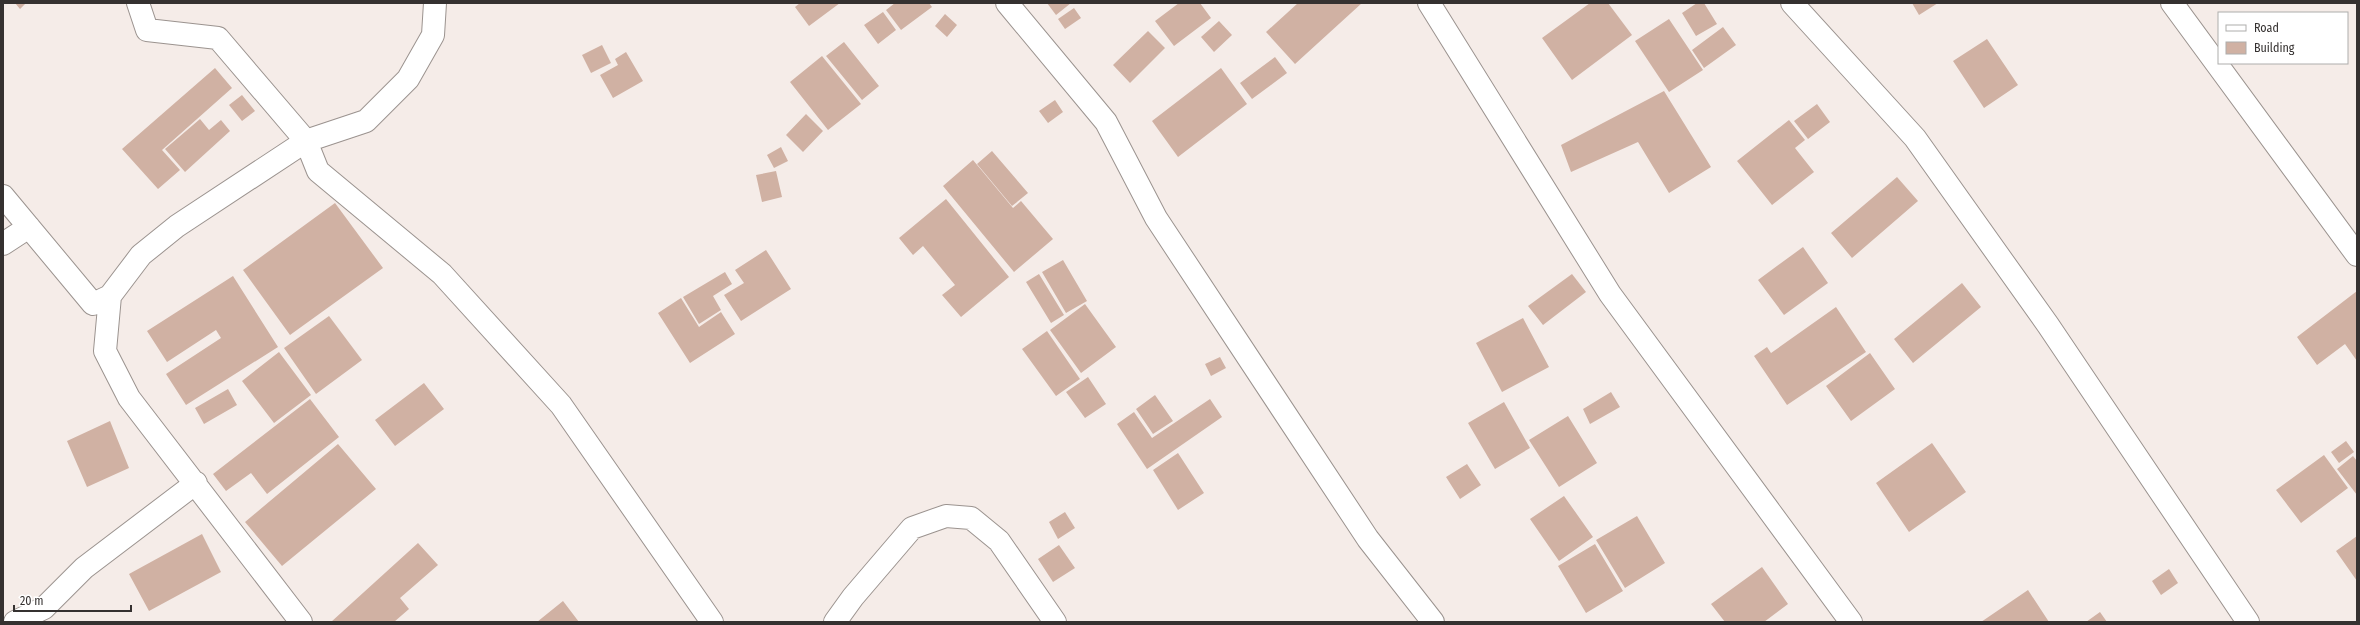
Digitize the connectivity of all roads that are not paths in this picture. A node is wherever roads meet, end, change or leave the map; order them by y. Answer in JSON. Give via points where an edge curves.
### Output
{"nodes":[{"id":1,"x":138,"y":3,"type":"edge"},
{"id":2,"x":435,"y":3,"type":"edge"},
{"id":3,"x":1007,"y":3,"type":"edge"},
{"id":4,"x":1429,"y":3,"type":"edge"},
{"id":5,"x":1792,"y":3,"type":"edge"},
{"id":6,"x":2172,"y":3,"type":"edge"},
{"id":7,"x":306,"y":141,"type":"junction"},
{"id":8,"x":3,"y":196,"type":"edge"},
{"id":9,"x":29,"y":227,"type":"junction"},
{"id":10,"x":3,"y":244,"type":"edge"},
{"id":11,"x":2357,"y":255,"type":"edge"},
{"id":12,"x":110,"y":296,"type":"junction"},
{"id":13,"x":196,"y":483,"type":"junction"},
{"id":14,"x":14,"y":622,"type":"edge"},
{"id":15,"x":301,"y":622,"type":"edge"},
{"id":16,"x":712,"y":622,"type":"edge"},
{"id":17,"x":835,"y":622,"type":"edge"},
{"id":18,"x":1055,"y":622,"type":"edge"},
{"id":19,"x":1433,"y":622,"type":"edge"},
{"id":20,"x":1851,"y":622,"type":"edge"},
{"id":21,"x":2248,"y":622,"type":"edge"}],
"edges":[{"from":1,"to":7,"type":"street","via":[[147,30],[218,38]]},
{"from":2,"to":7,"type":"street","via":[[433,34],[408,79],[366,121]]},
{"from":3,"to":19,"type":"street","via":[[1106,122],[1168,238],[1368,539]]},
{"from":4,"to":20,"type":"street","via":[[1610,294]]},
{"from":5,"to":21,"type":"street","via":[[1915,138],[2048,325]]},
{"from":6,"to":11,"type":"street"},
{"from":7,"to":12,"type":"street","via":[[159,240],[141,255]]},
{"from":7,"to":16,"type":"street","via":[[318,171],[442,274],[561,405]]},
{"from":8,"to":9,"type":"street"},
{"from":9,"to":10,"type":"street"},
{"from":9,"to":12,"type":"street","via":[[94,304]]},
{"from":12,"to":13,"type":"street","via":[[105,350],[130,398]]},
{"from":13,"to":14,"type":"street","via":[[84,568],[44,608]]},
{"from":13,"to":15,"type":"street"},
{"from":17,"to":18,"type":"street","via":[[912,528],[946,516],[971,518],[999,541]]}]}
